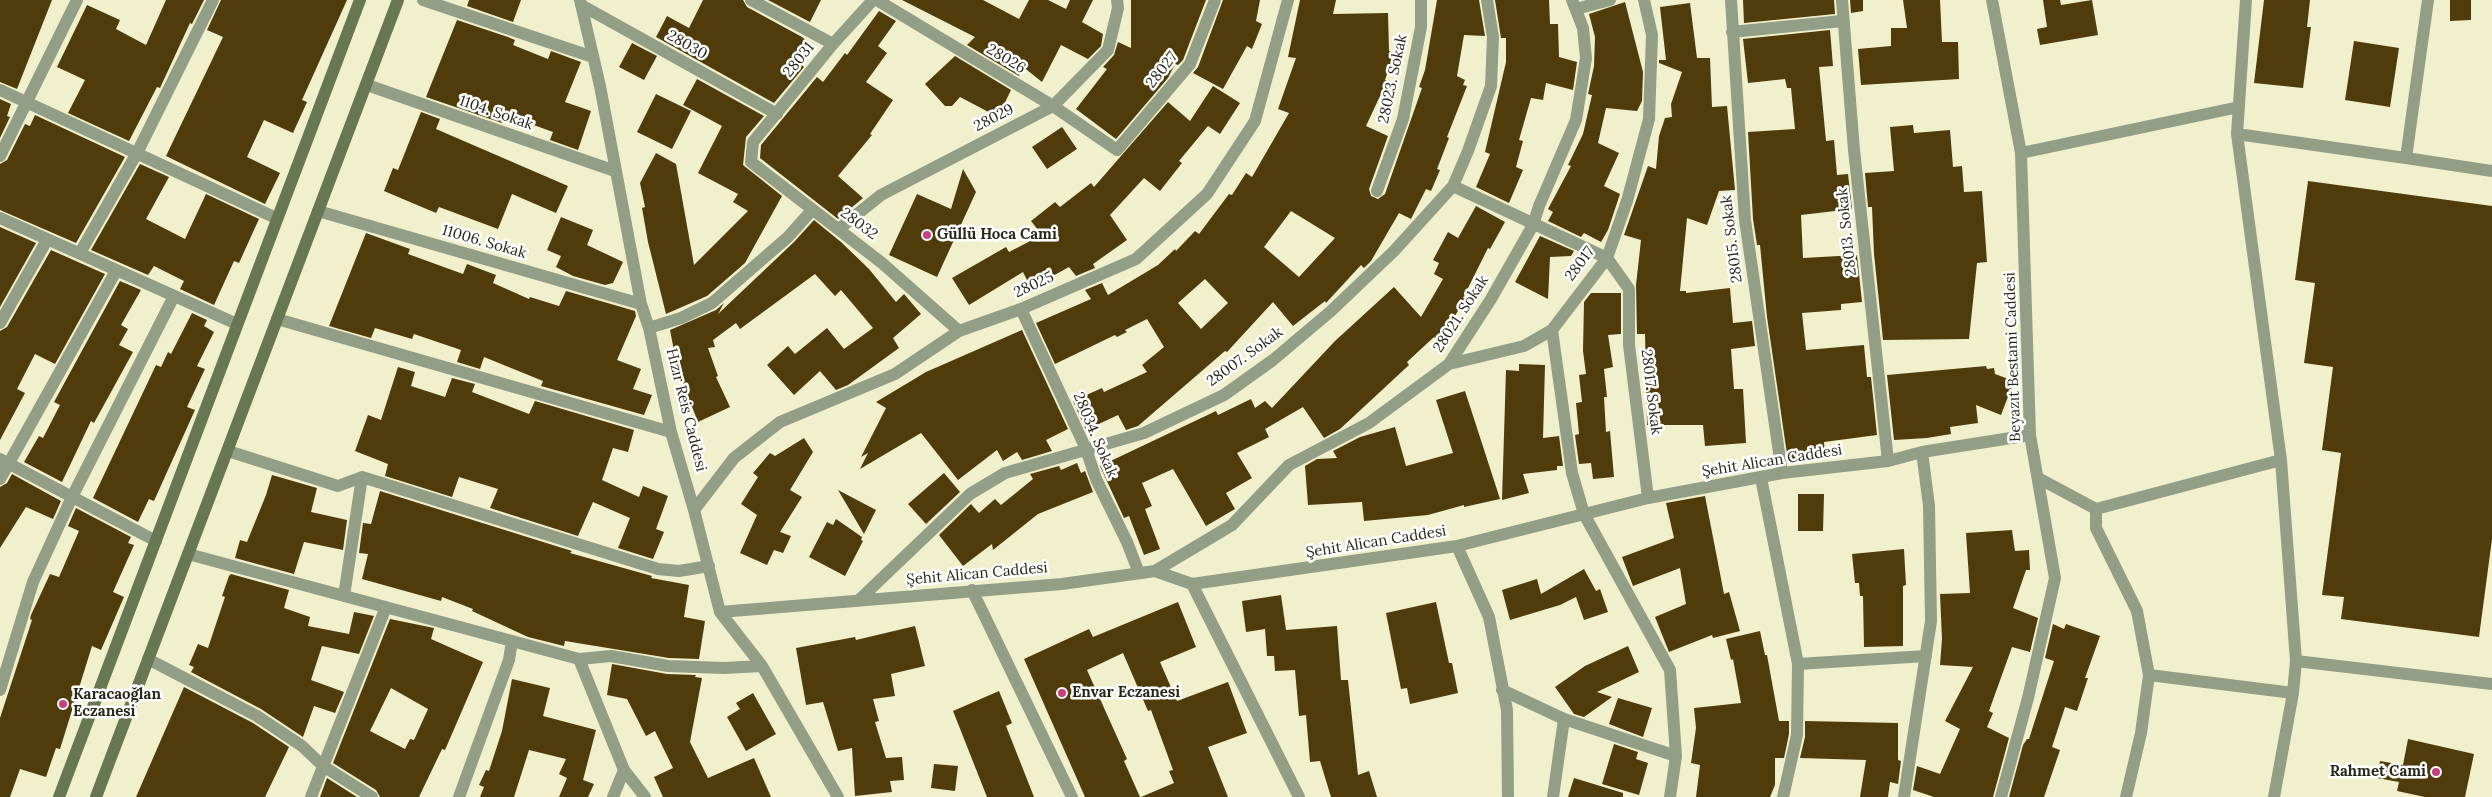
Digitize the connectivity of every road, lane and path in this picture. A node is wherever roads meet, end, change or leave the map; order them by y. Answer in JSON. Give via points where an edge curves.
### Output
{"nodes":[{"id":1,"x":76,"y":0,"type":"edge"},
{"id":2,"x":213,"y":0,"type":"edge"},
{"id":3,"x":360,"y":0,"type":"edge"},
{"id":4,"x":398,"y":0,"type":"edge"},
{"id":5,"x":423,"y":0,"type":"edge"},
{"id":6,"x":751,"y":0,"type":"edge"},
{"id":7,"x":875,"y":0,"type":"edge"},
{"id":8,"x":1117,"y":0,"type":"edge"},
{"id":9,"x":1215,"y":0,"type":"edge"},
{"id":10,"x":1288,"y":0,"type":"edge"},
{"id":11,"x":1421,"y":0,"type":"edge"},
{"id":12,"x":1487,"y":0,"type":"edge"},
{"id":13,"x":1610,"y":0,"type":"edge"},
{"id":14,"x":1644,"y":0,"type":"edge"},
{"id":15,"x":1731,"y":0,"type":"edge"},
{"id":16,"x":1842,"y":0,"type":"edge"},
{"id":17,"x":1992,"y":0,"type":"edge"},
{"id":18,"x":2246,"y":0,"type":"edge"},
{"id":19,"x":2428,"y":0,"type":"edge"},
{"id":20,"x":581,"y":2,"type":"edge"},
{"id":21,"x":1574,"y":4,"type":"edge"},
{"id":22,"x":1842,"y":21,"type":"junction"},
{"id":23,"x":1732,"y":32,"type":"junction"},
{"id":24,"x":833,"y":44,"type":"junction"},
{"id":25,"x":593,"y":57,"type":"junction"},
{"id":26,"x":367,"y":84,"type":"junction"},
{"id":27,"x":0,"y":90,"type":"edge"},
{"id":28,"x":27,"y":103,"type":"junction"},
{"id":29,"x":1053,"y":106,"type":"junction"},
{"id":30,"x":2239,"y":107,"type":"junction"},
{"id":31,"x":777,"y":114,"type":"junction"},
{"id":32,"x":2237,"y":134,"type":"junction"},
{"id":33,"x":753,"y":142,"type":"joint"},
{"id":34,"x":1117,"y":150,"type":"joint"},
{"id":35,"x":137,"y":153,"type":"junction"},
{"id":36,"x":2021,"y":153,"type":"junction"},
{"id":37,"x":0,"y":156,"type":"edge"},
{"id":38,"x":2406,"y":158,"type":"junction"},
{"id":39,"x":615,"y":171,"type":"junction"},
{"id":40,"x":2492,"y":171,"type":"edge"},
{"id":41,"x":1453,"y":186,"type":"junction"},
{"id":42,"x":1377,"y":191,"type":"dead end"},
{"id":43,"x":812,"y":210,"type":"junction"},
{"id":44,"x":318,"y":211,"type":"junction"},
{"id":45,"x":0,"y":218,"type":"edge"},
{"id":46,"x":276,"y":218,"type":"junction"},
{"id":47,"x":1533,"y":225,"type":"junction"},
{"id":48,"x":840,"y":228,"type":"junction"},
{"id":49,"x":47,"y":240,"type":"junction"},
{"id":50,"x":80,"y":253,"type":"junction"},
{"id":51,"x":1607,"y":258,"type":"junction"},
{"id":52,"x":116,"y":271,"type":"junction"},
{"id":53,"x":174,"y":296,"type":"junction"},
{"id":54,"x":641,"y":304,"type":"junction"},
{"id":55,"x":1021,"y":309,"type":"junction"},
{"id":56,"x":277,"y":318,"type":"junction"},
{"id":57,"x":0,"y":323,"type":"edge"},
{"id":58,"x":236,"y":324,"type":"junction"},
{"id":59,"x":650,"y":328,"type":"junction"},
{"id":60,"x":1552,"y":330,"type":"junction"},
{"id":61,"x":959,"y":331,"type":"junction"},
{"id":62,"x":1449,"y":364,"type":"junction"},
{"id":63,"x":672,"y":432,"type":"junction"},
{"id":64,"x":2030,"y":435,"type":"junction"},
{"id":65,"x":1086,"y":450,"type":"junction"},
{"id":66,"x":228,"y":451,"type":"junction"},
{"id":67,"x":1922,"y":452,"type":"junction"},
{"id":68,"x":2281,"y":460,"type":"junction"},
{"id":69,"x":1888,"y":461,"type":"junction"},
{"id":70,"x":5,"y":462,"type":"edge"},
{"id":71,"x":1782,"y":473,"type":"junction"},
{"id":72,"x":362,"y":477,"type":"junction"},
{"id":73,"x":1761,"y":478,"type":"junction"},
{"id":74,"x":2038,"y":478,"type":"junction"},
{"id":75,"x":0,"y":480,"type":"edge"},
{"id":76,"x":72,"y":497,"type":"junction"},
{"id":77,"x":1648,"y":498,"type":"junction"},
{"id":78,"x":2096,"y":509,"type":"junction"},
{"id":79,"x":694,"y":510,"type":"junction"},
{"id":80,"x":1584,"y":514,"type":"junction"},
{"id":81,"x":156,"y":541,"type":"junction"},
{"id":82,"x":1457,"y":546,"type":"junction"},
{"id":83,"x":188,"y":554,"type":"junction"},
{"id":84,"x":709,"y":566,"type":"junction"},
{"id":85,"x":1156,"y":571,"type":"junction"},
{"id":86,"x":1139,"y":573,"type":"junction"},
{"id":87,"x":1192,"y":584,"type":"junction"},
{"id":88,"x":972,"y":590,"type":"junction"},
{"id":89,"x":344,"y":596,"type":"junction"},
{"id":90,"x":860,"y":600,"type":"junction"},
{"id":91,"x":386,"y":607,"type":"junction"},
{"id":92,"x":720,"y":612,"type":"junction"},
{"id":93,"x":512,"y":640,"type":"junction"},
{"id":94,"x":1926,"y":656,"type":"junction"},
{"id":95,"x":579,"y":658,"type":"junction"},
{"id":96,"x":148,"y":660,"type":"junction"},
{"id":97,"x":2296,"y":661,"type":"junction"},
{"id":98,"x":1798,"y":664,"type":"junction"},
{"id":99,"x":762,"y":666,"type":"junction"},
{"id":100,"x":2150,"y":676,"type":"junction"},
{"id":101,"x":2492,"y":684,"type":"edge"},
{"id":102,"x":0,"y":690,"type":"edge"},
{"id":103,"x":1502,"y":690,"type":"junction"},
{"id":104,"x":2293,"y":693,"type":"junction"},
{"id":105,"x":1564,"y":719,"type":"junction"},
{"id":106,"x":1676,"y":756,"type":"junction"},
{"id":107,"x":323,"y":766,"type":"junction"},
{"id":108,"x":624,"y":770,"type":"junction"},
{"id":109,"x":58,"y":797,"type":"edge"},
{"id":110,"x":96,"y":797,"type":"edge"},
{"id":111,"x":311,"y":797,"type":"edge"},
{"id":112,"x":372,"y":797,"type":"edge"},
{"id":113,"x":459,"y":797,"type":"edge"},
{"id":114,"x":613,"y":797,"type":"edge"},
{"id":115,"x":645,"y":797,"type":"edge"},
{"id":116,"x":838,"y":797,"type":"edge"},
{"id":117,"x":1072,"y":797,"type":"edge"},
{"id":118,"x":1299,"y":797,"type":"edge"},
{"id":119,"x":1508,"y":797,"type":"edge"},
{"id":120,"x":1553,"y":797,"type":"edge"},
{"id":121,"x":1670,"y":797,"type":"edge"},
{"id":122,"x":1783,"y":797,"type":"edge"},
{"id":123,"x":1904,"y":797,"type":"edge"},
{"id":124,"x":2002,"y":797,"type":"edge"},
{"id":125,"x":2126,"y":797,"type":"edge"},
{"id":126,"x":2274,"y":797,"type":"edge"}],
"edges":[{"from":1,"to":28,"type":"street"},
{"from":2,"to":35,"type":"street"},
{"from":3,"to":46,"type":"main road"},
{"from":4,"to":26,"type":"main road"},
{"from":5,"to":25,"type":"street"},
{"from":6,"to":24,"type":"street"},
{"from":7,"to":24,"type":"street","name":"28031"},
{"from":7,"to":29,"type":"street","name":"28026"},
{"from":8,"to":29,"type":"street","name":"28029","via":[[1108,50]]},
{"from":9,"to":34,"type":"street","name":"28027","via":[[1190,64]]},
{"from":10,"to":55,"type":"street","name":"28025","via":[[1256,121],[1207,194],[1136,258]]},
{"from":11,"to":42,"type":"street","name":"28023. Sokak","via":[[1421,27],[1403,119]]},
{"from":12,"to":41,"type":"street","name":"28007. Sokak","via":[[1494,37],[1490,86]]},
{"from":13,"to":21,"type":"street"},
{"from":14,"to":51,"type":"street","name":"28017","via":[[1652,35],[1649,119],[1627,201]]},
{"from":15,"to":23,"type":"street","name":"28015. Sokak"},
{"from":16,"to":22,"type":"street","name":"28013. Sokak"},
{"from":17,"to":36,"type":"street","name":"Beyazıt Bestami Caddesi"},
{"from":18,"to":30,"type":"street"},
{"from":19,"to":38,"type":"street"},
{"from":20,"to":25,"type":"street","name":"Hızır Reis Caddesi"},
{"from":20,"to":31,"type":"street","name":"28030"},
{"from":21,"to":47,"type":"street","name":"28021. Sokak","via":[[1582,28],[1586,58],[1576,120]]},
{"from":22,"to":23,"type":"street"},
{"from":22,"to":69,"type":"street","name":"28013. Sokak"},
{"from":23,"to":71,"type":"street","name":"28015. Sokak","via":[[1745,220]]},
{"from":24,"to":31,"type":"street","name":"28031"},
{"from":25,"to":39,"type":"street","name":"Hızır Reis Caddesi"},
{"from":26,"to":39,"type":"street","name":"1104. Sokak"},
{"from":26,"to":44,"type":"main road"},
{"from":27,"to":28,"type":"street"},
{"from":28,"to":35,"type":"street"},
{"from":28,"to":37,"type":"street"},
{"from":29,"to":34,"type":"street","name":"28026"},
{"from":29,"to":48,"type":"street","name":"28029","via":[[881,195]]},
{"from":30,"to":32,"type":"street"},
{"from":30,"to":36,"type":"street"},
{"from":31,"to":33,"type":"street","name":"28031"},
{"from":32,"to":38,"type":"street"},
{"from":32,"to":68,"type":"street"},
{"from":33,"to":43,"type":"street","name":"28032","via":[[752,162]]},
{"from":35,"to":46,"type":"street"},
{"from":35,"to":50,"type":"street"},
{"from":36,"to":64,"type":"street","name":"Beyazıt Bestami Caddesi"},
{"from":38,"to":40,"type":"street"},
{"from":39,"to":54,"type":"street","name":"Hızır Reis Caddesi"},
{"from":41,"to":47,"type":"street"},
{"from":41,"to":65,"type":"street","name":"28007. Sokak","via":[[1331,311],[1273,360],[1224,395],[1144,433]]},
{"from":43,"to":48,"type":"street","name":"28032"},
{"from":43,"to":59,"type":"street","via":[[788,237],[712,303]]},
{"from":44,"to":54,"type":"street","name":"11006. Sokak"},
{"from":44,"to":56,"type":"main road"},
{"from":45,"to":49,"type":"street"},
{"from":46,"to":58,"type":"main road"},
{"from":47,"to":51,"type":"street"},
{"from":47,"to":62,"type":"street","name":"28021. Sokak","via":[[1492,299]]},
{"from":48,"to":61,"type":"street","name":"28032"},
{"from":49,"to":50,"type":"street"},
{"from":49,"to":57,"type":"street"},
{"from":50,"to":52,"type":"street"},
{"from":51,"to":60,"type":"street","name":"28017"},
{"from":51,"to":77,"type":"street","name":"28017. Sokak","via":[[1629,289],[1629,345]]},
{"from":52,"to":53,"type":"street"},
{"from":52,"to":70,"type":"street"},
{"from":53,"to":58,"type":"street"},
{"from":53,"to":76,"type":"street"},
{"from":54,"to":59,"type":"street","name":"Hızır Reis Caddesi"},
{"from":55,"to":61,"type":"street","name":"28025"},
{"from":55,"to":65,"type":"street","name":"28034. Sokak"},
{"from":56,"to":63,"type":"street"},
{"from":56,"to":66,"type":"main road"},
{"from":58,"to":81,"type":"main road"},
{"from":59,"to":63,"type":"street","name":"Hızır Reis Caddesi"},
{"from":60,"to":62,"type":"street","via":[[1524,346]]},
{"from":60,"to":80,"type":"street","via":[[1572,473]]},
{"from":61,"to":79,"type":"street","name":"28025","via":[[895,374],[780,422],[734,458]]},
{"from":62,"to":85,"type":"street","name":"28021. Sokak","via":[[1369,423],[1289,465],[1232,525]]},
{"from":63,"to":79,"type":"street","name":"Hızır Reis Caddesi"},
{"from":64,"to":67,"type":"street","name":"Şehit Alican Caddesi"},
{"from":64,"to":74,"type":"street","name":"Beyazıt Bestami Caddesi"},
{"from":65,"to":86,"type":"street","name":"28034. Sokak"},
{"from":65,"to":90,"type":"street","name":"28007. Sokak","via":[[1005,473],[970,494]]},
{"from":66,"to":72,"type":"street","via":[[338,486]]},
{"from":66,"to":83,"type":"main road"},
{"from":67,"to":69,"type":"street","name":"Şehit Alican Caddesi"},
{"from":67,"to":94,"type":"street","via":[[1929,506],[1931,602]]},
{"from":68,"to":78,"type":"street"},
{"from":68,"to":97,"type":"street"},
{"from":69,"to":71,"type":"street","name":"Şehit Alican Caddesi"},
{"from":70,"to":75,"type":"street"},
{"from":70,"to":76,"type":"street"},
{"from":71,"to":73,"type":"street","name":"Şehit Alican Caddesi"},
{"from":72,"to":84,"type":"street","via":[[658,569]]},
{"from":72,"to":89,"type":"street"},
{"from":73,"to":77,"type":"street","name":"Şehit Alican Caddesi"},
{"from":73,"to":98,"type":"street"},
{"from":74,"to":78,"type":"street"},
{"from":74,"to":124,"type":"street","name":"Beyazıt Bestami Caddesi","via":[[2055,578]]},
{"from":76,"to":81,"type":"street"},
{"from":76,"to":102,"type":"street","via":[[33,582]]},
{"from":77,"to":80,"type":"street","name":"Şehit Alican Caddesi"},
{"from":78,"to":100,"type":"street","via":[[2096,528],[2136,611]]},
{"from":79,"to":84,"type":"street","name":"Hızır Reis Caddesi"},
{"from":80,"to":82,"type":"street","name":"Şehit Alican Caddesi"},
{"from":80,"to":106,"type":"street","via":[[1670,670]]},
{"from":81,"to":109,"type":"main road"},
{"from":82,"to":87,"type":"street","name":"Şehit Alican Caddesi"},
{"from":82,"to":103,"type":"street","via":[[1489,617]]},
{"from":83,"to":89,"type":"street"},
{"from":83,"to":96,"type":"main road"},
{"from":84,"to":92,"type":"street","name":"Hızır Reis Caddesi"},
{"from":85,"to":86,"type":"street","name":"Şehit Alican Caddesi"},
{"from":85,"to":87,"type":"street","name":"Şehit Alican Caddesi"},
{"from":86,"to":88,"type":"street","name":"Şehit Alican Caddesi","via":[[1062,584]]},
{"from":87,"to":118,"type":"street"},
{"from":88,"to":90,"type":"street","name":"Şehit Alican Caddesi"},
{"from":88,"to":117,"type":"street"},
{"from":89,"to":91,"type":"street"},
{"from":90,"to":92,"type":"street","name":"Şehit Alican Caddesi"},
{"from":91,"to":93,"type":"street"},
{"from":91,"to":107,"type":"street"},
{"from":92,"to":99,"type":"street","name":"Hızır Reis Caddesi"},
{"from":93,"to":95,"type":"street"},
{"from":93,"to":113,"type":"street","via":[[509,660]]},
{"from":94,"to":98,"type":"street"},
{"from":94,"to":123,"type":"street"},
{"from":95,"to":99,"type":"street","via":[[611,656],[668,666]]},
{"from":95,"to":108,"type":"street"},
{"from":96,"to":107,"type":"street","via":[[257,716],[302,746]]},
{"from":96,"to":110,"type":"main road"},
{"from":97,"to":101,"type":"street"},
{"from":97,"to":104,"type":"street"},
{"from":98,"to":122,"type":"street","via":[[1797,735]]},
{"from":99,"to":116,"type":"street","name":"Hızır Reis Caddesi"},
{"from":100,"to":104,"type":"street"},
{"from":100,"to":125,"type":"street"},
{"from":103,"to":105,"type":"street"},
{"from":103,"to":119,"type":"street","via":[[1507,710]]},
{"from":104,"to":126,"type":"street"},
{"from":105,"to":106,"type":"street"},
{"from":105,"to":120,"type":"street"},
{"from":106,"to":121,"type":"street"},
{"from":107,"to":111,"type":"street"},
{"from":107,"to":112,"type":"street"},
{"from":108,"to":114,"type":"street"},
{"from":108,"to":115,"type":"street"}]}
